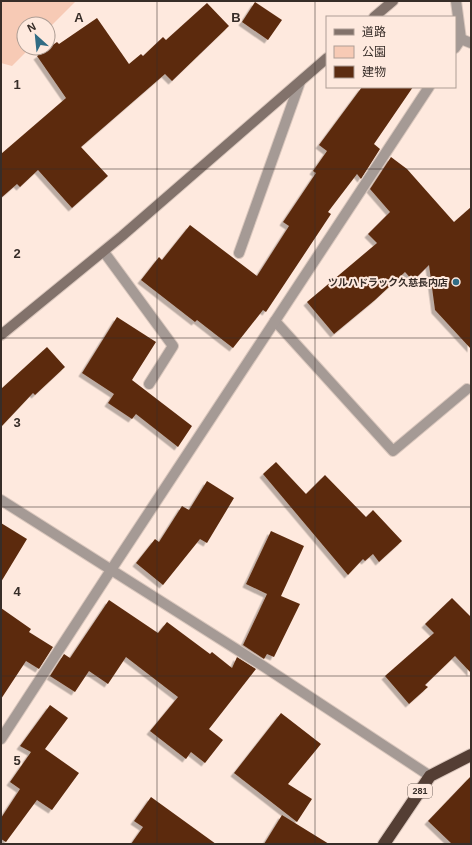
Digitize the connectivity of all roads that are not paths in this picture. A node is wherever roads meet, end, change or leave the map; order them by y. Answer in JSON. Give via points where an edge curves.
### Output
{"nodes":[{"id":1,"x":393,"y":1,"type":"edge"},
{"id":2,"x":456,"y":1,"type":"edge"},
{"id":3,"x":375,"y":16,"type":"edge"},
{"id":4,"x":471,"y":43,"type":"edge"},
{"id":5,"x":458,"y":44,"type":"edge"},
{"id":6,"x":326,"y":59,"type":"edge"},
{"id":7,"x":300,"y":82,"type":"junction"},
{"id":8,"x":428,"y":88,"type":"edge"},
{"id":9,"x":104,"y":252,"type":"junction"},
{"id":10,"x":239,"y":253,"type":"dead end"},
{"id":11,"x":274,"y":321,"type":"junction"},
{"id":12,"x":1,"y":335,"type":"edge"},
{"id":13,"x":149,"y":384,"type":"dead end"},
{"id":14,"x":467,"y":389,"type":"dead end"},
{"id":15,"x":1,"y":500,"type":"edge"},
{"id":16,"x":111,"y":570,"type":"junction"},
{"id":17,"x":1,"y":739,"type":"edge"},
{"id":18,"x":471,"y":755,"type":"edge"},
{"id":19,"x":430,"y":776,"type":"junction"},
{"id":20,"x":384,"y":844,"type":"edge"}],
"edges":[{"from":1,"to":3,"type":"street"},
{"from":2,"to":5,"type":"street"},
{"from":4,"to":5,"type":"street"},
{"from":6,"to":7,"type":"street"},
{"from":7,"to":9,"type":"street"},
{"from":7,"to":10,"type":"street"},
{"from":8,"to":11,"type":"street"},
{"from":9,"to":12,"type":"street"},
{"from":9,"to":13,"type":"street","via":[[173,346]]},
{"from":11,"to":14,"type":"street","via":[[393,451]]},
{"from":11,"to":16,"type":"street"},
{"from":15,"to":16,"type":"street"},
{"from":16,"to":17,"type":"street"},
{"from":16,"to":19,"type":"street"},
{"from":18,"to":19,"type":"highway","number":"281"},
{"from":19,"to":20,"type":"highway","number":"281"}]}
